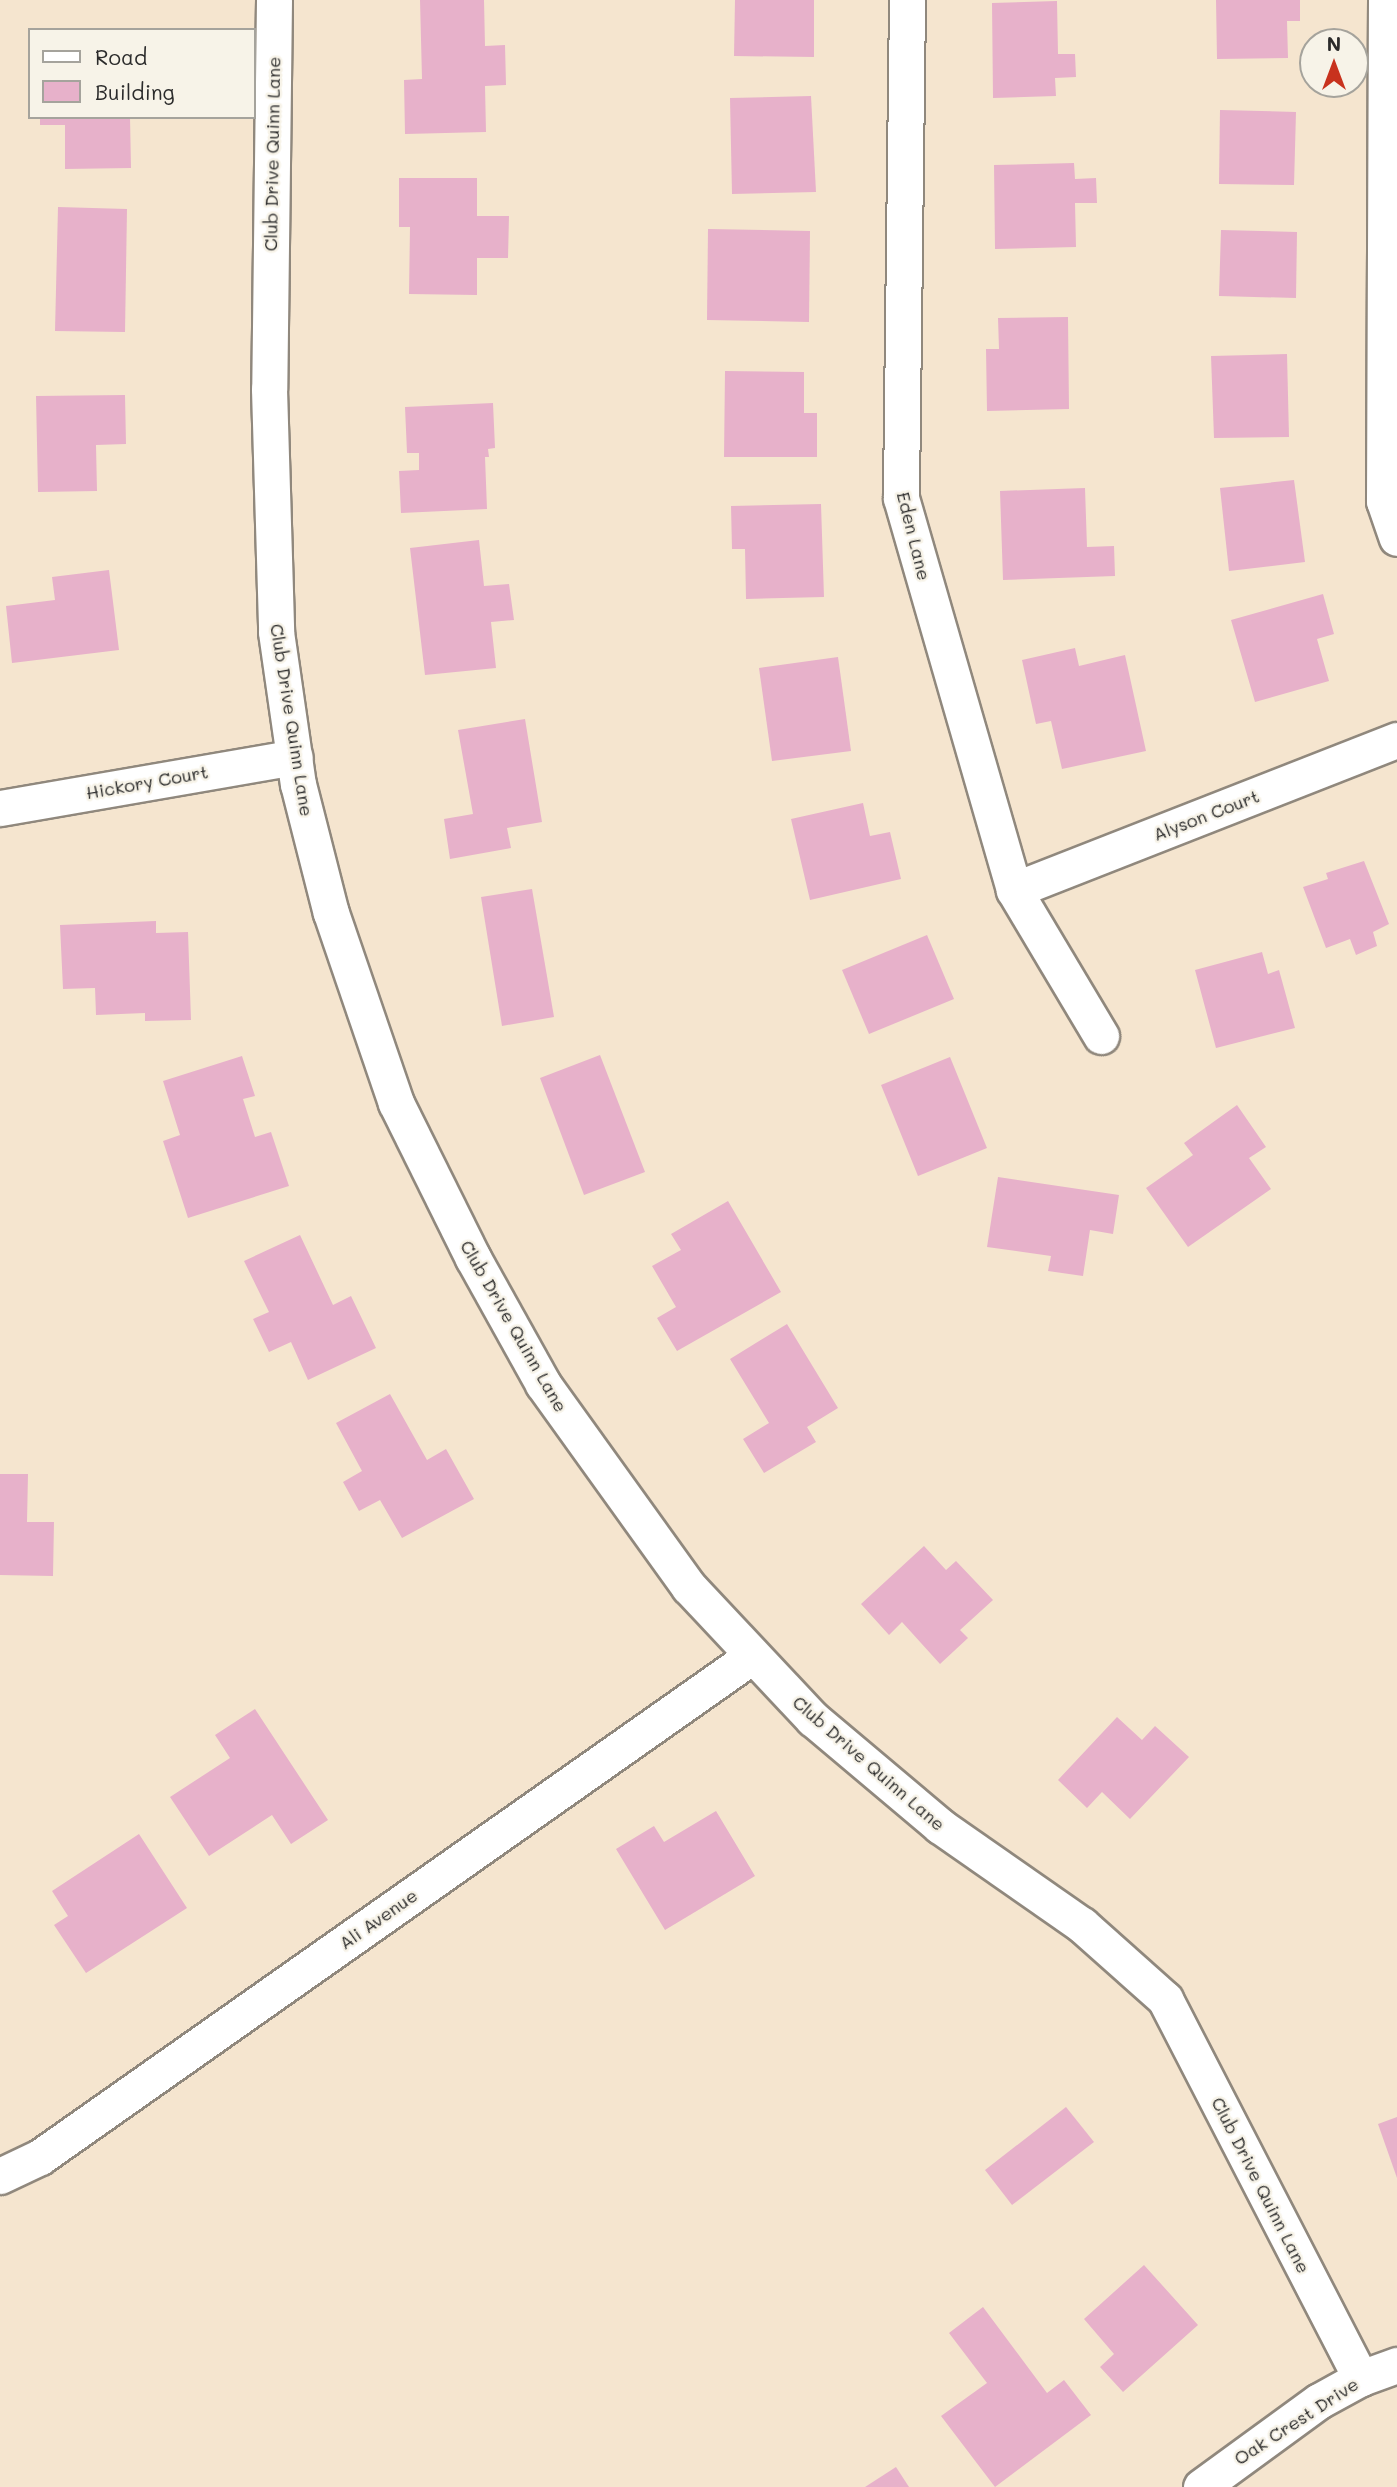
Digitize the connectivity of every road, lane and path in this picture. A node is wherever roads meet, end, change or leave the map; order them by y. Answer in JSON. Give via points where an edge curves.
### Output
{"nodes":[{"id":1,"x":274,"y":0,"type":"edge"},
{"id":2,"x":907,"y":0,"type":"edge"},
{"id":3,"x":1386,"y":0,"type":"edge"},
{"id":4,"x":1397,"y":538,"type":"edge"},
{"id":5,"x":1397,"y":740,"type":"edge"},
{"id":6,"x":295,"y":757,"type":"junction"},
{"id":7,"x":0,"y":808,"type":"edge"},
{"id":8,"x":1014,"y":890,"type":"junction"},
{"id":9,"x":1101,"y":1035,"type":"dead end"},
{"id":10,"x":752,"y":1656,"type":"junction"},
{"id":11,"x":0,"y":2176,"type":"edge"},
{"id":12,"x":1397,"y":2365,"type":"edge"},
{"id":13,"x":1361,"y":2378,"type":"junction"},
{"id":14,"x":1201,"y":2487,"type":"edge"}],
"edges":[{"from":1,"to":6,"type":"street","name":"Club Drive Quinn Lane","via":[[269,389],[276,632]]},
{"from":2,"to":8,"type":"street","name":"Eden Lane","via":[[901,498]]},
{"from":3,"to":4,"type":"street","via":[[1384,501]]},
{"from":5,"to":8,"type":"street","name":"Alyson Court"},
{"from":6,"to":7,"type":"street","name":"Hickory Court"},
{"from":6,"to":10,"type":"street","name":"Club Drive Quinn Lane","via":[[331,913],[396,1103],[472,1258],[543,1384],[598,1465],[688,1587]]},
{"from":8,"to":9,"type":"street","name":"Eden Lane"},
{"from":10,"to":11,"type":"street","name":"Ali Avenue","via":[[40,2157]]},
{"from":10,"to":13,"type":"street","name":"Club Drive Quinn Lane","via":[[813,1719],[940,1826],[1082,1925],[1165,1999]]},
{"from":12,"to":13,"type":"street","name":"Oak Crest Drive"},
{"from":13,"to":14,"type":"street","name":"Oak Crest Drive","via":[[1254,2446]]}]}
